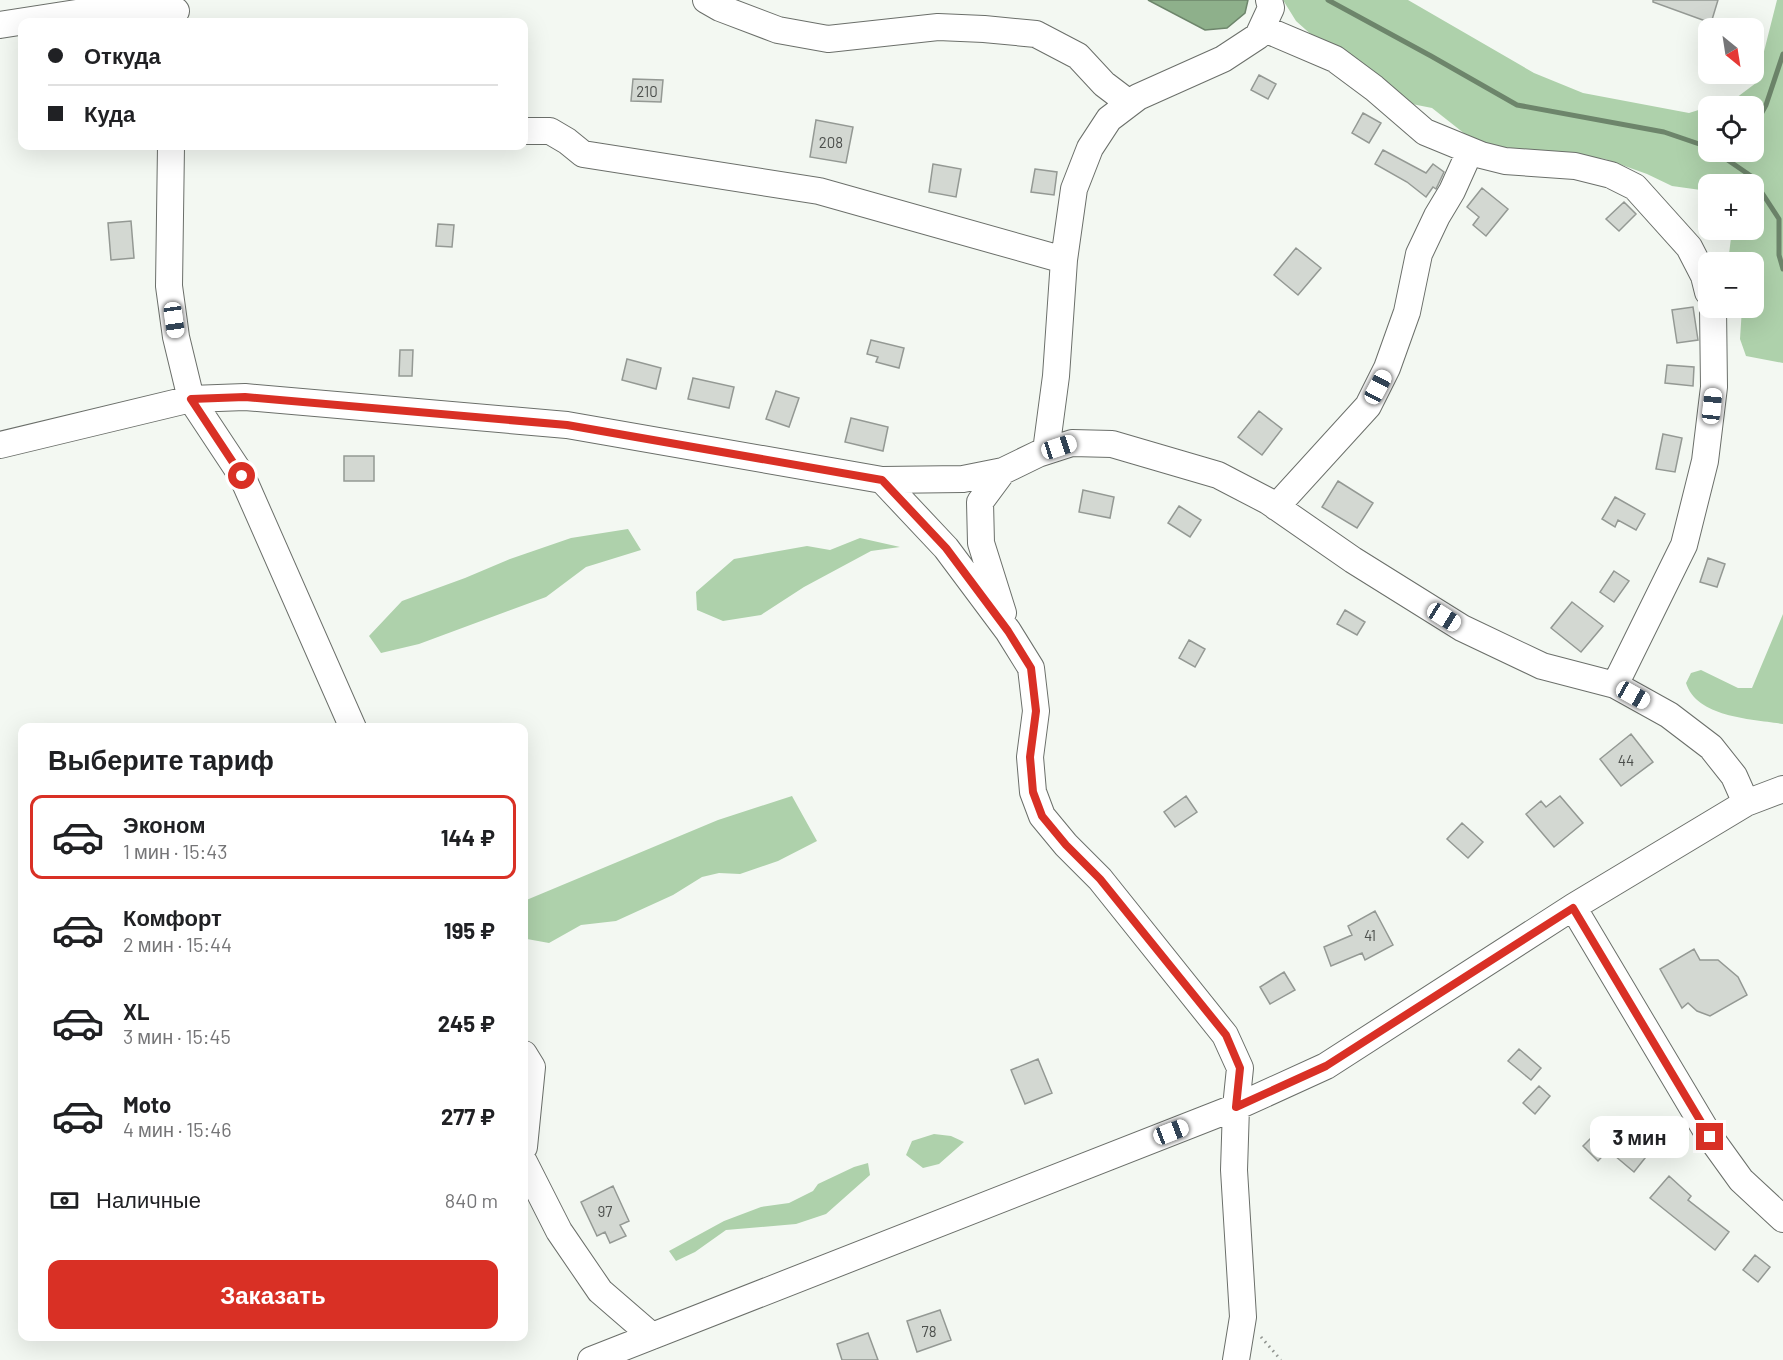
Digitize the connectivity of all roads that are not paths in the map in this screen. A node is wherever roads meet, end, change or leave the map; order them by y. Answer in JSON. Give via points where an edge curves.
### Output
{"nodes":[{"id":1,"x":706,"y":0,"type":"edge"},
{"id":2,"x":1269,"y":0,"type":"edge"},
{"id":3,"x":176,"y":11,"type":"edge"},
{"id":4,"x":45,"y":18,"type":"edge"},
{"id":5,"x":18,"y":22,"type":"edge"},
{"id":6,"x":0,"y":25,"type":"edge"},
{"id":7,"x":1262,"y":28,"type":"junction"},
{"id":8,"x":1129,"y":103,"type":"junction"},
{"id":9,"x":528,"y":131,"type":"edge"},
{"id":10,"x":171,"y":150,"type":"edge"},
{"id":11,"x":1470,"y":151,"type":"junction"},
{"id":12,"x":1064,"y":261,"type":"junction"},
{"id":13,"x":1698,"y":264,"type":"edge"},
{"id":14,"x":1713,"y":318,"type":"edge"},
{"id":15,"x":191,"y":399,"type":"junction"},
{"id":16,"x":0,"y":445,"type":"edge"},
{"id":17,"x":1046,"y":451,"type":"junction"},
{"id":18,"x":1003,"y":471,"type":"junction"},
{"id":19,"x":882,"y":480,"type":"junction"},
{"id":20,"x":1276,"y":507,"type":"junction"},
{"id":21,"x":1008,"y":631,"type":"junction"},
{"id":22,"x":1615,"y":685,"type":"junction"},
{"id":23,"x":352,"y":723,"type":"edge"},
{"id":24,"x":1783,"y":789,"type":"edge"},
{"id":25,"x":1746,"y":802,"type":"junction"},
{"id":26,"x":1573,"y":908,"type":"junction"},
{"id":27,"x":528,"y":1060,"type":"edge"},
{"id":28,"x":528,"y":1107,"type":"edge"},
{"id":29,"x":1236,"y":1107,"type":"junction"},
{"id":30,"x":528,"y":1170,"type":"edge"},
{"id":31,"x":1783,"y":1219,"type":"edge"},
{"id":32,"x":652,"y":1336,"type":"junction"},
{"id":33,"x":591,"y":1360,"type":"edge"},
{"id":34,"x":1236,"y":1360,"type":"edge"}],
"edges":[{"from":1,"to":8,"type":"street","via":[[778,30],[828,39],[938,27],[1036,34],[1078,56]]},
{"from":2,"to":7,"type":"street","via":[[1271,8]]},
{"from":3,"to":4,"type":"street","via":[[115,7]]},
{"from":5,"to":6,"type":"street"},
{"from":7,"to":8,"type":"street","via":[[1258,36],[1223,59]]},
{"from":7,"to":11,"type":"street","via":[[1335,59],[1425,132]]},
{"from":8,"to":12,"type":"street","via":[[1109,119],[1090,148],[1074,189]]},
{"from":9,"to":12,"type":"street","via":[[550,131],[583,154],[819,191]]},
{"from":10,"to":15,"type":"street","via":[[169,286]]},
{"from":11,"to":13,"type":"street","via":[[1505,161],[1575,166],[1611,175],[1635,187],[1689,247]]},
{"from":11,"to":20,"type":"street","via":[[1419,254],[1407,312],[1388,368],[1368,406]]},
{"from":12,"to":17,"type":"street"},
{"from":14,"to":22,"type":"street","via":[[1714,387],[1705,461],[1684,545]]},
{"from":15,"to":16,"type":"street"},
{"from":15,"to":19,"type":"street","via":[[256,398],[567,425]]},
{"from":15,"to":23,"type":"street","via":[[242,476]]},
{"from":17,"to":18,"type":"street"},
{"from":17,"to":20,"type":"street","via":[[1072,443],[1112,444],[1218,475]]},
{"from":18,"to":19,"type":"street","via":[[963,479]]},
{"from":18,"to":21,"type":"street","via":[[980,502],[981,543]]},
{"from":19,"to":21,"type":"street","via":[[946,548]]},
{"from":20,"to":22,"type":"street","via":[[1462,628],[1542,666]]},
{"from":21,"to":29,"type":"street","via":[[1031,668],[1036,711],[1030,757],[1033,792],[1042,816],[1100,879],[1226,1035],[1240,1068]]},
{"from":22,"to":25,"type":"street","via":[[1669,715],[1711,747],[1734,776]]},
{"from":24,"to":25,"type":"street"},
{"from":25,"to":26,"type":"street"},
{"from":26,"to":29,"type":"street","via":[[1326,1066]]},
{"from":26,"to":31,"type":"street","via":[[1710,1137],[1741,1180]]},
{"from":27,"to":28,"type":"street","via":[[532,1067]]},
{"from":29,"to":32,"type":"street"},
{"from":29,"to":34,"type":"street","via":[[1234,1170],[1243,1317]]},
{"from":30,"to":32,"type":"street","via":[[559,1231],[600,1292]]},
{"from":32,"to":33,"type":"street"}]}
